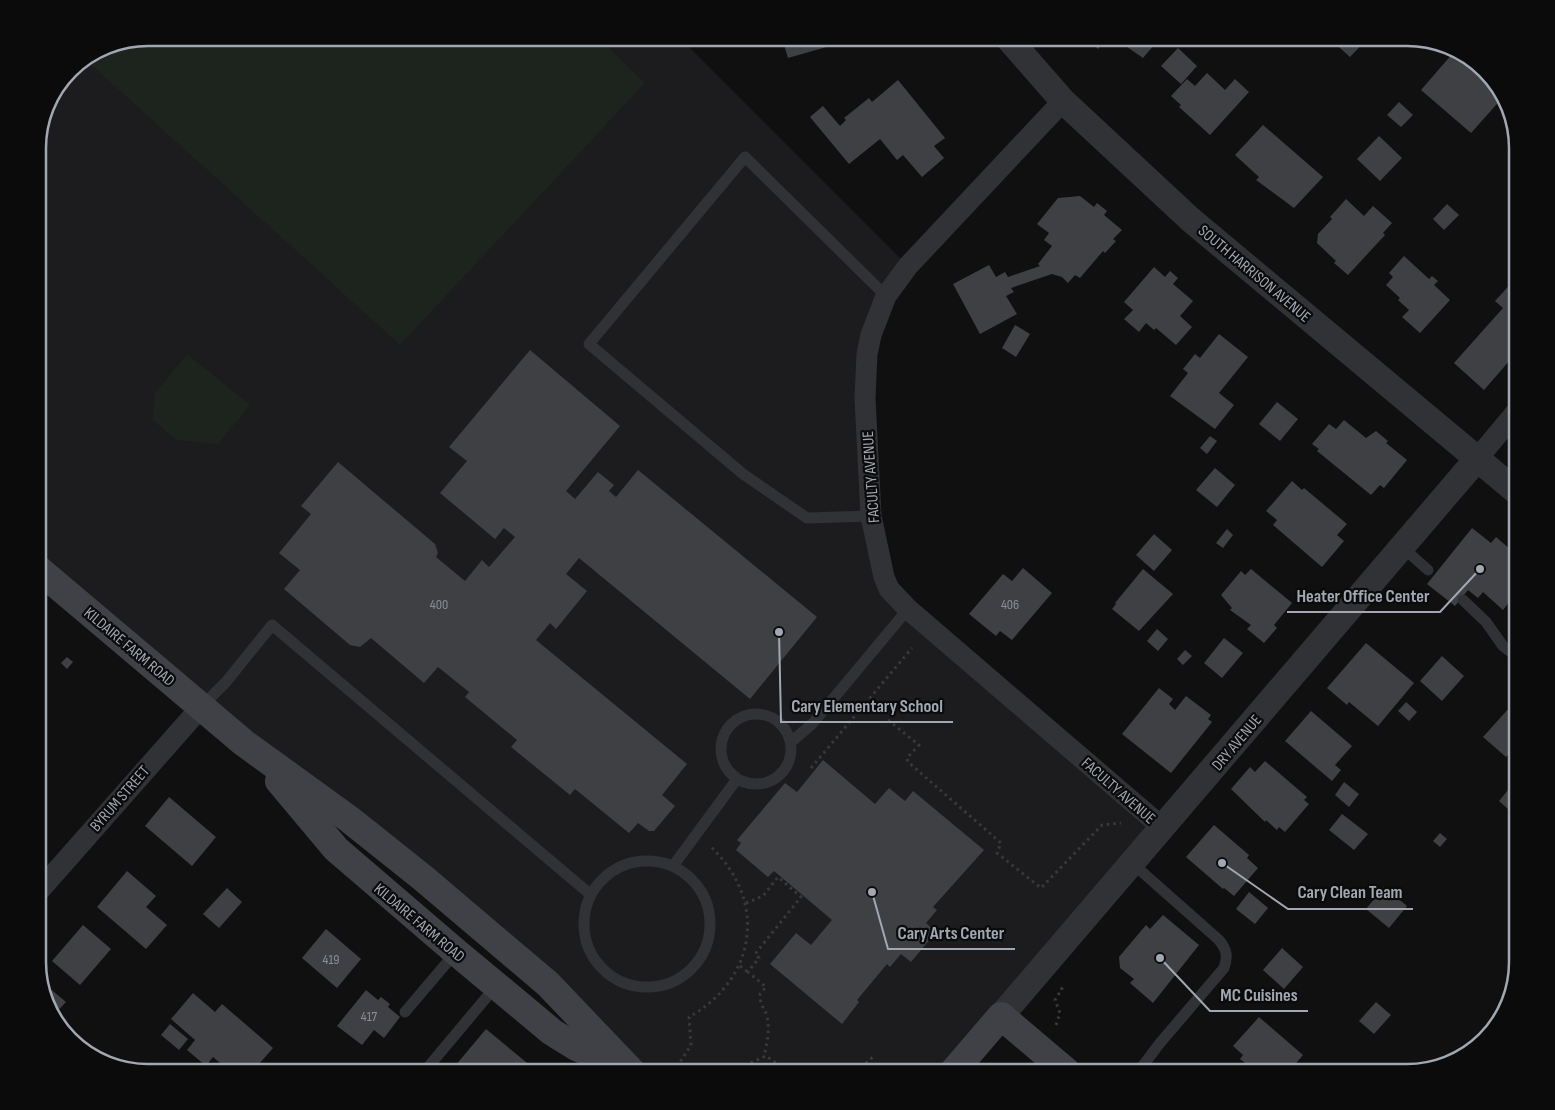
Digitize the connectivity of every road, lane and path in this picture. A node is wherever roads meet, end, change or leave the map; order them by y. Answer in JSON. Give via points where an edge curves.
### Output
{"nodes":[{"id":1,"x":1015,"y":46,"type":"edge"},
{"id":2,"x":1063,"y":101,"type":"junction"},
{"id":3,"x":886,"y":296,"type":"junction"},
{"id":4,"x":1509,"y":422,"type":"edge"},
{"id":5,"x":1477,"y":459,"type":"junction"},
{"id":6,"x":1509,"y":485,"type":"edge"},
{"id":7,"x":871,"y":516,"type":"junction"},
{"id":8,"x":1401,"y":546,"type":"junction"},
{"id":9,"x":1428,"y":570,"type":"dead end"},
{"id":10,"x":46,"y":576,"type":"edge"},
{"id":11,"x":1463,"y":600,"type":"dead end"},
{"id":12,"x":908,"y":609,"type":"junction"},
{"id":13,"x":912,"y":648,"type":"dead end"},
{"id":14,"x":1509,"y":650,"type":"edge"},
{"id":15,"x":202,"y":706,"type":"junction"},
{"id":16,"x":888,"y":720,"type":"dead end"},
{"id":17,"x":791,"y":742,"type":"junction"},
{"id":18,"x":244,"y":743,"type":"junction"},
{"id":19,"x":811,"y":768,"type":"dead end"},
{"id":20,"x":736,"y":779,"type":"junction"},
{"id":21,"x":1124,"y":823,"type":"dead end"},
{"id":22,"x":1163,"y":828,"type":"junction"},
{"id":23,"x":707,"y":843,"type":"dead end"},
{"id":24,"x":1132,"y":863,"type":"junction"},
{"id":25,"x":673,"y":866,"type":"junction"},
{"id":26,"x":46,"y":883,"type":"edge"},
{"id":27,"x":591,"y":895,"type":"junction"},
{"id":28,"x":746,"y":903,"type":"junction"},
{"id":29,"x":456,"y":952,"type":"junction"},
{"id":30,"x":740,"y":966,"type":"junction"},
{"id":31,"x":748,"y":972,"type":"junction"},
{"id":32,"x":496,"y":986,"type":"junction"},
{"id":33,"x":1062,"y":989,"type":"dead end"},
{"id":34,"x":405,"y":1012,"type":"dead end"},
{"id":35,"x":1001,"y":1016,"type":"junction"},
{"id":36,"x":1056,"y":1024,"type":"dead end"},
{"id":37,"x":764,"y":1056,"type":"junction"},
{"id":38,"x":874,"y":1056,"type":"dead end"},
{"id":39,"x":431,"y":1064,"type":"edge"},
{"id":40,"x":616,"y":1064,"type":"edge"},
{"id":41,"x":623,"y":1064,"type":"edge"},
{"id":42,"x":679,"y":1064,"type":"edge"},
{"id":43,"x":748,"y":1064,"type":"edge"},
{"id":44,"x":776,"y":1064,"type":"edge"},
{"id":45,"x":865,"y":1064,"type":"edge"},
{"id":46,"x":960,"y":1064,"type":"edge"},
{"id":47,"x":1058,"y":1064,"type":"edge"},
{"id":48,"x":1144,"y":1064,"type":"edge"}],
"edges":[{"from":1,"to":2,"type":"street","name":"SOUTH HARRISON AVENUE"},
{"from":2,"to":3,"type":"street","name":"FACULTY AVENUE","via":[[908,266]]},
{"from":2,"to":5,"type":"street","name":"SOUTH HARRISON AVENUE","via":[[1191,220]]},
{"from":3,"to":7,"type":"street","name":"FACULTY AVENUE","via":[[867,354],[865,398]]},
{"from":3,"to":7,"type":"lane","via":[[745,157],[589,344],[743,474],[807,518]]},
{"from":4,"to":5,"type":"street","name":"DRY AVENUE"},
{"from":5,"to":6,"type":"street","name":"SOUTH HARRISON AVENUE"},
{"from":5,"to":8,"type":"street","name":"DRY AVENUE"},
{"from":7,"to":12,"type":"street","name":"FACULTY AVENUE","via":[[884,577],[889,589]]},
{"from":8,"to":9,"type":"lane"},
{"from":8,"to":22,"type":"street","name":"DRY AVENUE"},
{"from":10,"to":15,"type":"main road","name":"KILDAIRE FARM ROAD"},
{"from":11,"to":14,"type":"lane"},
{"from":12,"to":17,"type":"lane","via":[[812,724]]},
{"from":12,"to":22,"type":"street","name":"FACULTY AVENUE"},
{"from":13,"to":19,"type":"path"},
{"from":15,"to":18,"type":"main road","name":"KILDAIRE FARM ROAD"},
{"from":15,"to":26,"type":"street","name":"BYRUM STREET"},
{"from":15,"to":27,"type":"lane","via":[[272,625]]},
{"from":16,"to":21,"type":"path","via":[[919,745],[907,758],[908,762],[1001,843],[998,853],[1041,888],[1102,825]]},
{"from":17,"to":20,"type":"lane","via":[[787,765],[770,781],[747,783]]},
{"from":17,"to":20,"type":"lane","via":[[780,722],[770,716],[747,714],[736,719],[722,737],[720,749],[722,761]]},
{"from":18,"to":29,"type":"main road","name":"KILDAIRE FARM ROAD","via":[[336,849]]},
{"from":18,"to":41,"type":"main road","name":"KILDAIRE FARM ROAD","via":[[431,884],[548,984]]},
{"from":20,"to":25,"type":"lane"},
{"from":22,"to":24,"type":"street","name":"DRY AVENUE"},
{"from":23,"to":28,"type":"path","via":[[733,872]]},
{"from":24,"to":35,"type":"street","name":"DRY AVENUE"},
{"from":24,"to":48,"type":"lane","via":[[1219,940],[1227,955],[1224,968]]},
{"from":25,"to":27,"type":"lane","via":[[655,861],[617,868],[602,879]]},
{"from":25,"to":27,"type":"lane","via":[[690,878],[703,895],[709,916],[708,937],[700,957],[686,973],[667,983],[646,987],[625,983],[607,973],[592,957],[585,937],[584,916]]},
{"from":28,"to":30,"type":"path","via":[[748,928]]},
{"from":28,"to":31,"type":"path","via":[[762,896],[778,877],[801,896],[755,954],[759,958]]},
{"from":29,"to":32,"type":"main road","name":"KILDAIRE FARM ROAD"},
{"from":29,"to":34,"type":"lane"},
{"from":30,"to":31,"type":"path"},
{"from":30,"to":42,"type":"path","via":[[727,987],[689,1017],[691,1045]]},
{"from":31,"to":37,"type":"path","via":[[766,987],[760,994],[760,1005],[769,1029]]},
{"from":32,"to":39,"type":"lane"},
{"from":32,"to":40,"type":"main road","name":"KILDAIRE FARM ROAD","via":[[564,1040]]},
{"from":33,"to":36,"type":"path","via":[[1056,1000],[1060,1013]]},
{"from":35,"to":46,"type":"main road","name":"DRY AVENUE"},
{"from":35,"to":47,"type":"main road"},
{"from":37,"to":43,"type":"path"},
{"from":37,"to":44,"type":"path"},
{"from":38,"to":45,"type":"path"}]}
